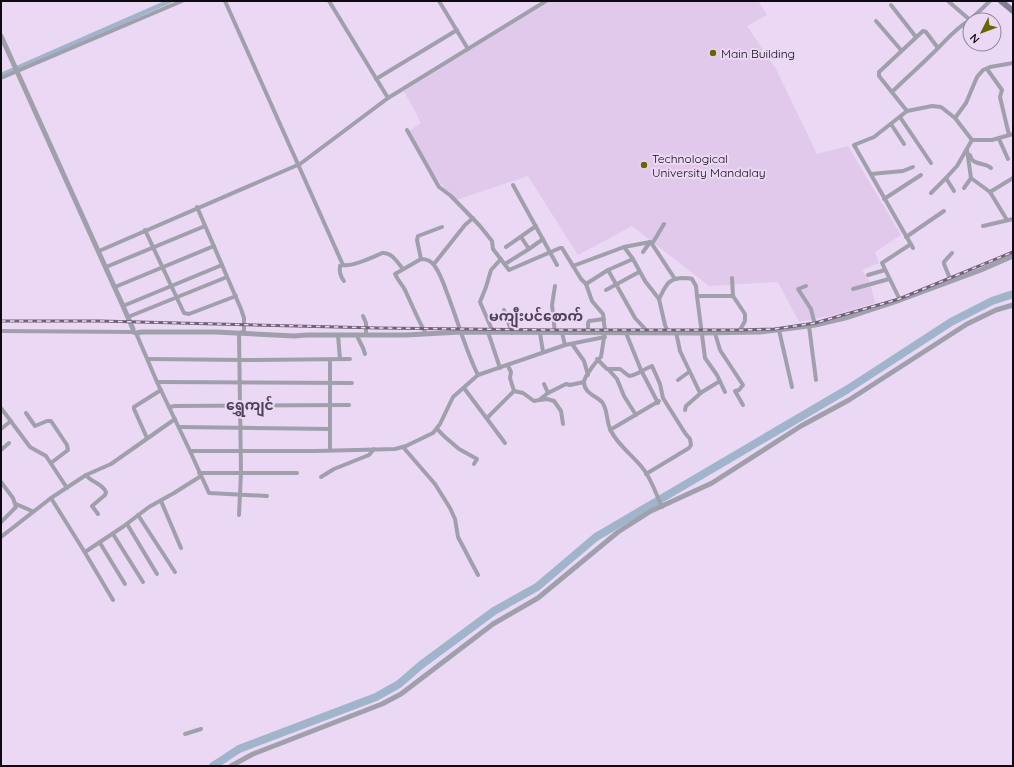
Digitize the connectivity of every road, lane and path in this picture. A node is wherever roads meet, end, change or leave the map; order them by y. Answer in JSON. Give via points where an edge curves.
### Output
{"nodes":[{"id":1,"x":182,"y":1,"type":"edge"},
{"id":2,"x":225,"y":1,"type":"edge"},
{"id":3,"x":329,"y":1,"type":"edge"},
{"id":4,"x":439,"y":1,"type":"edge"},
{"id":5,"x":546,"y":1,"type":"edge"},
{"id":6,"x":948,"y":1,"type":"edge"},
{"id":7,"x":990,"y":1,"type":"edge"},
{"id":8,"x":1001,"y":1,"type":"edge"},
{"id":9,"x":891,"y":6,"type":"dead end"},
{"id":10,"x":1013,"y":11,"type":"edge"},
{"id":11,"x":978,"y":12,"type":"edge"},
{"id":12,"x":876,"y":21,"type":"dead end"},
{"id":13,"x":457,"y":30,"type":"junction"},
{"id":14,"x":1,"y":36,"type":"edge"},
{"id":15,"x":916,"y":37,"type":"junction"},
{"id":16,"x":938,"y":48,"type":"junction"},
{"id":17,"x":468,"y":49,"type":"junction"},
{"id":18,"x":902,"y":50,"type":"junction"},
{"id":19,"x":1013,"y":63,"type":"edge"},
{"id":20,"x":987,"y":68,"type":"junction"},
{"id":21,"x":17,"y":72,"type":"junction"},
{"id":22,"x":1,"y":78,"type":"edge"},
{"id":23,"x":376,"y":79,"type":"junction"},
{"id":24,"x":892,"y":92,"type":"junction"},
{"id":25,"x":388,"y":98,"type":"junction"},
{"id":26,"x":907,"y":111,"type":"junction"},
{"id":27,"x":900,"y":117,"type":"junction"},
{"id":28,"x":955,"y":118,"type":"junction"},
{"id":29,"x":891,"y":124,"type":"junction"},
{"id":30,"x":407,"y":130,"type":"dead end"},
{"id":31,"x":1011,"y":134,"type":"edge"},
{"id":32,"x":999,"y":139,"type":"junction"},
{"id":33,"x":972,"y":140,"type":"junction"},
{"id":34,"x":904,"y":144,"type":"dead end"},
{"id":35,"x":968,"y":148,"type":"junction"},
{"id":36,"x":1008,"y":159,"type":"dead end"},
{"id":37,"x":931,"y":163,"type":"dead end"},
{"id":38,"x":298,"y":164,"type":"junction"},
{"id":39,"x":913,"y":167,"type":"dead end"},
{"id":40,"x":991,"y":168,"type":"dead end"},
{"id":41,"x":871,"y":174,"type":"junction"},
{"id":42,"x":921,"y":174,"type":"dead end"},
{"id":43,"x":946,"y":178,"type":"junction"},
{"id":44,"x":971,"y":178,"type":"junction"},
{"id":45,"x":1013,"y":178,"type":"edge"},
{"id":46,"x":513,"y":185,"type":"dead end"},
{"id":47,"x":964,"y":188,"type":"dead end"},
{"id":48,"x":954,"y":191,"type":"dead end"},
{"id":49,"x":990,"y":192,"type":"junction"},
{"id":50,"x":931,"y":193,"type":"dead end"},
{"id":51,"x":884,"y":199,"type":"junction"},
{"id":52,"x":197,"y":207,"type":"junction"},
{"id":53,"x":944,"y":211,"type":"dead end"},
{"id":54,"x":473,"y":218,"type":"junction"},
{"id":55,"x":1013,"y":219,"type":"edge"},
{"id":56,"x":1006,"y":220,"type":"junction"},
{"id":57,"x":664,"y":224,"type":"dead end"},
{"id":58,"x":205,"y":226,"type":"junction"},
{"id":59,"x":536,"y":226,"type":"junction"},
{"id":60,"x":983,"y":226,"type":"dead end"},
{"id":61,"x":442,"y":227,"type":"dead end"},
{"id":62,"x":145,"y":230,"type":"junction"},
{"id":63,"x":521,"y":237,"type":"junction"},
{"id":64,"x":906,"y":237,"type":"junction"},
{"id":65,"x":543,"y":238,"type":"junction"},
{"id":66,"x":651,"y":243,"type":"junction"},
{"id":67,"x":214,"y":246,"type":"junction"},
{"id":68,"x":506,"y":247,"type":"dead end"},
{"id":69,"x":624,"y":247,"type":"junction"},
{"id":70,"x":154,"y":248,"type":"junction"},
{"id":71,"x":529,"y":249,"type":"junction"},
{"id":72,"x":99,"y":251,"type":"junction"},
{"id":73,"x":550,"y":252,"type":"junction"},
{"id":74,"x":643,"y":252,"type":"dead end"},
{"id":75,"x":952,"y":253,"type":"dead end"},
{"id":76,"x":1013,"y":256,"type":"edge"},
{"id":77,"x":420,"y":259,"type":"junction"},
{"id":78,"x":501,"y":259,"type":"junction"},
{"id":79,"x":633,"y":259,"type":"junction"},
{"id":80,"x":434,"y":264,"type":"junction"},
{"id":81,"x":505,"y":264,"type":"junction"},
{"id":82,"x":222,"y":265,"type":"junction"},
{"id":83,"x":343,"y":265,"type":"junction"},
{"id":84,"x":557,"y":266,"type":"dead end"},
{"id":85,"x":573,"y":266,"type":"junction"},
{"id":86,"x":106,"y":267,"type":"junction"},
{"id":87,"x":163,"y":267,"type":"junction"},
{"id":88,"x":403,"y":269,"type":"junction"},
{"id":89,"x":608,"y":270,"type":"junction"},
{"id":90,"x":885,"y":270,"type":"junction"},
{"id":91,"x":639,"y":272,"type":"junction"},
{"id":92,"x":868,"y":275,"type":"dead end"},
{"id":93,"x":228,"y":277,"type":"junction"},
{"id":94,"x":732,"y":278,"type":"dead end"},
{"id":95,"x":675,"y":279,"type":"junction"},
{"id":96,"x":889,"y":279,"type":"junction"},
{"id":97,"x":344,"y":281,"type":"dead end"},
{"id":98,"x":950,"y":281,"type":"junction"},
{"id":99,"x":586,"y":284,"type":"junction"},
{"id":100,"x":616,"y":284,"type":"junction"},
{"id":101,"x":171,"y":286,"type":"junction"},
{"id":102,"x":555,"y":286,"type":"dead end"},
{"id":103,"x":806,"y":286,"type":"dead end"},
{"id":104,"x":115,"y":288,"type":"junction"},
{"id":105,"x":853,"y":289,"type":"dead end"},
{"id":106,"x":606,"y":290,"type":"dead end"},
{"id":107,"x":236,"y":296,"type":"junction"},
{"id":108,"x":697,"y":296,"type":"junction"},
{"id":109,"x":733,"y":296,"type":"junction"},
{"id":110,"x":177,"y":297,"type":"junction"},
{"id":111,"x":659,"y":299,"type":"junction"},
{"id":112,"x":900,"y":300,"type":"junction"},
{"id":113,"x":1013,"y":305,"type":"edge"},
{"id":114,"x":123,"y":306,"type":"junction"},
{"id":115,"x":504,"y":310,"type":"dead end"},
{"id":116,"x":363,"y":316,"type":"dead end"},
{"id":117,"x":128,"y":317,"type":"junction"},
{"id":118,"x":604,"y":319,"type":"junction"},
{"id":119,"x":815,"y":325,"type":"junction"},
{"id":120,"x":809,"y":326,"type":"junction"},
{"id":121,"x":1,"y":330,"type":"edge"},
{"id":122,"x":779,"y":330,"type":"junction"},
{"id":123,"x":462,"y":332,"type":"junction"},
{"id":124,"x":490,"y":332,"type":"junction"},
{"id":125,"x":588,"y":332,"type":"junction"},
{"id":126,"x":648,"y":332,"type":"junction"},
{"id":127,"x":668,"y":332,"type":"junction"},
{"id":128,"x":676,"y":332,"type":"junction"},
{"id":129,"x":738,"y":332,"type":"junction"},
{"id":130,"x":134,"y":333,"type":"junction"},
{"id":131,"x":512,"y":333,"type":"junction"},
{"id":132,"x":540,"y":333,"type":"junction"},
{"id":133,"x":555,"y":333,"type":"junction"},
{"id":134,"x":562,"y":333,"type":"junction"},
{"id":135,"x":626,"y":333,"type":"junction"},
{"id":136,"x":702,"y":333,"type":"junction"},
{"id":137,"x":714,"y":333,"type":"junction"},
{"id":138,"x":239,"y":334,"type":"junction"},
{"id":139,"x":338,"y":334,"type":"junction"},
{"id":140,"x":366,"y":334,"type":"junction"},
{"id":141,"x":426,"y":334,"type":"junction"},
{"id":142,"x":358,"y":335,"type":"junction"},
{"id":143,"x":605,"y":335,"type":"junction"},
{"id":144,"x":572,"y":344,"type":"junction"},
{"id":145,"x":565,"y":345,"type":"junction"},
{"id":146,"x":543,"y":352,"type":"junction"},
{"id":147,"x":365,"y":354,"type":"dead end"},
{"id":148,"x":148,"y":358,"type":"junction"},
{"id":149,"x":340,"y":359,"type":"junction"},
{"id":150,"x":350,"y":359,"type":"dead end"},
{"id":151,"x":598,"y":359,"type":"junction"},
{"id":152,"x":240,"y":360,"type":"junction"},
{"id":153,"x":330,"y":360,"type":"junction"},
{"id":154,"x":508,"y":366,"type":"junction"},
{"id":155,"x":500,"y":368,"type":"junction"},
{"id":156,"x":607,"y":368,"type":"junction"},
{"id":157,"x":641,"y":370,"type":"junction"},
{"id":158,"x":689,"y":372,"type":"junction"},
{"id":159,"x":478,"y":375,"type":"junction"},
{"id":160,"x":588,"y":375,"type":"junction"},
{"id":161,"x":678,"y":380,"type":"dead end"},
{"id":162,"x":720,"y":380,"type":"junction"},
{"id":163,"x":816,"y":380,"type":"dead end"},
{"id":164,"x":157,"y":382,"type":"junction"},
{"id":165,"x":584,"y":382,"type":"junction"},
{"id":166,"x":240,"y":383,"type":"junction"},
{"id":167,"x":352,"y":383,"type":"dead end"},
{"id":168,"x":330,"y":384,"type":"junction"},
{"id":169,"x":544,"y":384,"type":"dead end"},
{"id":170,"x":792,"y":386,"type":"dead end"},
{"id":171,"x":464,"y":388,"type":"junction"},
{"id":172,"x":161,"y":390,"type":"junction"},
{"id":173,"x":514,"y":391,"type":"junction"},
{"id":174,"x":725,"y":392,"type":"dead end"},
{"id":175,"x":548,"y":393,"type":"junction"},
{"id":176,"x":700,"y":393,"type":"junction"},
{"id":177,"x":663,"y":398,"type":"junction"},
{"id":178,"x":539,"y":400,"type":"junction"},
{"id":179,"x":658,"y":403,"type":"junction"},
{"id":180,"x":240,"y":405,"type":"junction"},
{"id":181,"x":349,"y":405,"type":"dead end"},
{"id":182,"x":743,"y":405,"type":"dead end"},
{"id":183,"x":330,"y":406,"type":"junction"},
{"id":184,"x":169,"y":407,"type":"junction"},
{"id":185,"x":1,"y":408,"type":"edge"},
{"id":186,"x":684,"y":410,"type":"dead end"},
{"id":187,"x":26,"y":413,"type":"dead end"},
{"id":188,"x":636,"y":414,"type":"junction"},
{"id":189,"x":487,"y":418,"type":"junction"},
{"id":190,"x":175,"y":419,"type":"junction"},
{"id":191,"x":11,"y":421,"type":"junction"},
{"id":192,"x":563,"y":424,"type":"dead end"},
{"id":193,"x":179,"y":427,"type":"junction"},
{"id":194,"x":240,"y":427,"type":"junction"},
{"id":195,"x":1,"y":429,"type":"edge"},
{"id":196,"x":330,"y":429,"type":"junction"},
{"id":197,"x":437,"y":429,"type":"junction"},
{"id":198,"x":610,"y":430,"type":"junction"},
{"id":199,"x":147,"y":438,"type":"junction"},
{"id":200,"x":9,"y":443,"type":"dead end"},
{"id":201,"x":505,"y":443,"type":"dead end"},
{"id":202,"x":403,"y":447,"type":"junction"},
{"id":203,"x":374,"y":449,"type":"junction"},
{"id":204,"x":1,"y":450,"type":"edge"},
{"id":205,"x":330,"y":450,"type":"junction"},
{"id":206,"x":190,"y":451,"type":"junction"},
{"id":207,"x":240,"y":451,"type":"junction"},
{"id":208,"x":51,"y":463,"type":"junction"},
{"id":209,"x":474,"y":464,"type":"dead end"},
{"id":210,"x":241,"y":473,"type":"junction"},
{"id":211,"x":296,"y":473,"type":"dead end"},
{"id":212,"x":200,"y":474,"type":"junction"},
{"id":213,"x":646,"y":474,"type":"junction"},
{"id":214,"x":86,"y":476,"type":"junction"},
{"id":215,"x":321,"y":477,"type":"dead end"},
{"id":216,"x":1,"y":482,"type":"edge"},
{"id":217,"x":67,"y":488,"type":"junction"},
{"id":218,"x":240,"y":494,"type":"junction"},
{"id":219,"x":267,"y":496,"type":"dead end"},
{"id":220,"x":51,"y":498,"type":"junction"},
{"id":221,"x":161,"y":501,"type":"junction"},
{"id":222,"x":16,"y":504,"type":"junction"},
{"id":223,"x":661,"y":505,"type":"junction"},
{"id":224,"x":32,"y":511,"type":"junction"},
{"id":225,"x":98,"y":514,"type":"dead end"},
{"id":226,"x":240,"y":514,"type":"dead end"},
{"id":227,"x":138,"y":515,"type":"junction"},
{"id":228,"x":1,"y":522,"type":"edge"},
{"id":229,"x":127,"y":524,"type":"junction"},
{"id":230,"x":113,"y":534,"type":"junction"},
{"id":231,"x":1,"y":537,"type":"edge"},
{"id":232,"x":100,"y":543,"type":"junction"},
{"id":233,"x":181,"y":548,"type":"dead end"},
{"id":234,"x":85,"y":552,"type":"junction"},
{"id":235,"x":175,"y":572,"type":"dead end"},
{"id":236,"x":156,"y":574,"type":"dead end"},
{"id":237,"x":478,"y":575,"type":"dead end"},
{"id":238,"x":143,"y":582,"type":"dead end"},
{"id":239,"x":125,"y":584,"type":"dead end"},
{"id":240,"x":113,"y":600,"type":"dead end"},
{"id":241,"x":201,"y":730,"type":"dead end"},
{"id":242,"x":186,"y":734,"type":"dead end"},
{"id":243,"x":231,"y":766,"type":"edge"}],
"edges":[{"from":1,"to":21,"type":"street"},
{"from":2,"to":38,"type":"street"},
{"from":3,"to":23,"type":"street"},
{"from":4,"to":13,"type":"street"},
{"from":5,"to":17,"type":"street"},
{"from":6,"to":16,"type":"street","via":[[970,20],[955,30]]},
{"from":7,"to":11,"type":"street"},
{"from":8,"to":10,"type":"main road"},
{"from":9,"to":15,"type":"street"},
{"from":12,"to":18,"type":"street"},
{"from":13,"to":17,"type":"street"},
{"from":13,"to":23,"type":"street"},
{"from":14,"to":21,"type":"street"},
{"from":15,"to":16,"type":"street","via":[[925,31]]},
{"from":15,"to":18,"type":"street"},
{"from":16,"to":24,"type":"street"},
{"from":17,"to":25,"type":"street"},
{"from":18,"to":24,"type":"street","via":[[879,72]]},
{"from":19,"to":20,"type":"street"},
{"from":20,"to":28,"type":"street","via":[[977,76],[966,103]]},
{"from":20,"to":31,"type":"street","via":[[1002,90],[1000,96]]},
{"from":21,"to":22,"type":"street"},
{"from":21,"to":72,"type":"street"},
{"from":23,"to":25,"type":"street"},
{"from":24,"to":26,"type":"street"},
{"from":25,"to":38,"type":"street"},
{"from":26,"to":27,"type":"street"},
{"from":26,"to":28,"type":"street","via":[[932,106],[941,107]]},
{"from":27,"to":29,"type":"street"},
{"from":27,"to":37,"type":"street"},
{"from":28,"to":33,"type":"street"},
{"from":29,"to":34,"type":"street"},
{"from":29,"to":41,"type":"street","via":[[874,137],[854,145]]},
{"from":30,"to":54,"type":"street","via":[[439,187]]},
{"from":31,"to":32,"type":"street"},
{"from":32,"to":33,"type":"street"},
{"from":32,"to":36,"type":"street"},
{"from":33,"to":35,"type":"street"},
{"from":35,"to":40,"type":"street","via":[[972,160]]},
{"from":35,"to":43,"type":"street"},
{"from":35,"to":44,"type":"street"},
{"from":38,"to":52,"type":"street"},
{"from":38,"to":83,"type":"street"},
{"from":39,"to":41,"type":"street","via":[[903,171]]},
{"from":41,"to":51,"type":"street"},
{"from":42,"to":51,"type":"street"},
{"from":43,"to":48,"type":"street"},
{"from":43,"to":50,"type":"street"},
{"from":44,"to":47,"type":"street"},
{"from":44,"to":49,"type":"street"},
{"from":45,"to":49,"type":"street"},
{"from":46,"to":59,"type":"street"},
{"from":49,"to":56,"type":"street"},
{"from":51,"to":64,"type":"street"},
{"from":52,"to":58,"type":"street"},
{"from":52,"to":62,"type":"street"},
{"from":53,"to":64,"type":"street"},
{"from":54,"to":78,"type":"street","via":[[492,241],[493,249]]},
{"from":54,"to":80,"type":"street"},
{"from":55,"to":56,"type":"street"},
{"from":56,"to":60,"type":"street"},
{"from":57,"to":66,"type":"street"},
{"from":58,"to":67,"type":"street"},
{"from":58,"to":70,"type":"street"},
{"from":59,"to":63,"type":"street"},
{"from":59,"to":65,"type":"street"},
{"from":61,"to":77,"type":"street","via":[[418,236]]},
{"from":62,"to":70,"type":"street"},
{"from":62,"to":72,"type":"street"},
{"from":63,"to":68,"type":"street"},
{"from":63,"to":71,"type":"street"},
{"from":64,"to":90,"type":"street","via":[[912,246],[883,262]]},
{"from":65,"to":71,"type":"street"},
{"from":65,"to":73,"type":"street"},
{"from":66,"to":69,"type":"street"},
{"from":66,"to":74,"type":"street"},
{"from":66,"to":95,"type":"street"},
{"from":67,"to":82,"type":"street"},
{"from":67,"to":87,"type":"street"},
{"from":69,"to":79,"type":"street"},
{"from":69,"to":85,"type":"street"},
{"from":70,"to":86,"type":"street"},
{"from":70,"to":87,"type":"street"},
{"from":71,"to":81,"type":"street"},
{"from":72,"to":86,"type":"street"},
{"from":73,"to":81,"type":"street","via":[[510,270]]},
{"from":73,"to":84,"type":"street"},
{"from":73,"to":85,"type":"street","via":[[561,247]]},
{"from":75,"to":98,"type":"street","via":[[944,262]]},
{"from":76,"to":98,"type":"street"},
{"from":77,"to":80,"type":"street"},
{"from":77,"to":88,"type":"street"},
{"from":78,"to":81,"type":"street"},
{"from":78,"to":124,"type":"street","via":[[491,270],[480,302]]},
{"from":79,"to":89,"type":"street"},
{"from":79,"to":91,"type":"street"},
{"from":80,"to":123,"type":"street"},
{"from":82,"to":93,"type":"street"},
{"from":82,"to":101,"type":"street"},
{"from":83,"to":88,"type":"street","via":[[387,252]]},
{"from":83,"to":97,"type":"street","via":[[339,271]]},
{"from":85,"to":99,"type":"street"},
{"from":86,"to":104,"type":"street"},
{"from":87,"to":101,"type":"street"},
{"from":87,"to":104,"type":"street"},
{"from":88,"to":141,"type":"street","via":[[395,274]]},
{"from":89,"to":99,"type":"street"},
{"from":89,"to":100,"type":"street"},
{"from":90,"to":92,"type":"street"},
{"from":90,"to":96,"type":"street"},
{"from":91,"to":100,"type":"street"},
{"from":91,"to":111,"type":"street"},
{"from":93,"to":107,"type":"street"},
{"from":93,"to":110,"type":"street"},
{"from":94,"to":109,"type":"street"},
{"from":95,"to":108,"type":"street","via":[[692,279]]},
{"from":95,"to":111,"type":"street","via":[[666,285]]},
{"from":96,"to":105,"type":"street"},
{"from":96,"to":112,"type":"street"},
{"from":98,"to":112,"type":"street"},
{"from":99,"to":118,"type":"street","via":[[592,301],[602,312]]},
{"from":100,"to":106,"type":"street"},
{"from":100,"to":126,"type":"street","via":[[635,318]]},
{"from":101,"to":110,"type":"street"},
{"from":101,"to":114,"type":"street"},
{"from":102,"to":133,"type":"street","via":[[552,305]]},
{"from":103,"to":119,"type":"street","via":[[798,289],[811,309]]},
{"from":104,"to":114,"type":"street"},
{"from":107,"to":110,"type":"street","via":[[189,314],[182,310]]},
{"from":107,"to":138,"type":"street","via":[[244,318],[244,331]]},
{"from":108,"to":109,"type":"street"},
{"from":108,"to":136,"type":"street"},
{"from":109,"to":129,"type":"street","via":[[745,314]]},
{"from":110,"to":117,"type":"street"},
{"from":111,"to":127,"type":"street"},
{"from":112,"to":119,"type":"street"},
{"from":113,"to":223,"type":"street","via":[[996,310],[968,324],[712,483]]},
{"from":114,"to":117,"type":"street"},
{"from":115,"to":131,"type":"street"},
{"from":116,"to":140,"type":"street"},
{"from":117,"to":130,"type":"street"},
{"from":118,"to":125,"type":"street","via":[[589,321]]},
{"from":118,"to":143,"type":"street"},
{"from":119,"to":120,"type":"street"},
{"from":120,"to":122,"type":"street"},
{"from":120,"to":163,"type":"street"},
{"from":121,"to":130,"type":"street"},
{"from":122,"to":129,"type":"street"},
{"from":122,"to":170,"type":"street"},
{"from":123,"to":124,"type":"street"},
{"from":123,"to":141,"type":"street"},
{"from":123,"to":159,"type":"street"},
{"from":124,"to":131,"type":"street"},
{"from":124,"to":155,"type":"street"},
{"from":125,"to":134,"type":"street"},
{"from":125,"to":143,"type":"street"},
{"from":126,"to":127,"type":"street"},
{"from":126,"to":135,"type":"street"},
{"from":127,"to":128,"type":"street"},
{"from":128,"to":136,"type":"street"},
{"from":128,"to":158,"type":"street","via":[[680,351]]},
{"from":129,"to":137,"type":"street"},
{"from":130,"to":138,"type":"street"},
{"from":130,"to":148,"type":"street"},
{"from":131,"to":132,"type":"street"},
{"from":132,"to":133,"type":"street"},
{"from":132,"to":146,"type":"street"},
{"from":133,"to":134,"type":"street"},
{"from":134,"to":145,"type":"street"},
{"from":135,"to":143,"type":"street"},
{"from":135,"to":157,"type":"street"},
{"from":136,"to":137,"type":"street"},
{"from":136,"to":162,"type":"street","via":[[705,358]]},
{"from":137,"to":182,"type":"street","via":[[720,350],[743,385],[735,391]]},
{"from":138,"to":139,"type":"street"},
{"from":138,"to":152,"type":"street"},
{"from":139,"to":142,"type":"street"},
{"from":139,"to":149,"type":"street"},
{"from":140,"to":141,"type":"street"},
{"from":140,"to":142,"type":"street"},
{"from":142,"to":147,"type":"street"},
{"from":143,"to":144,"type":"street"},
{"from":143,"to":151,"type":"street","via":[[601,357]]},
{"from":144,"to":145,"type":"street"},
{"from":144,"to":160,"type":"street","via":[[584,361]]},
{"from":145,"to":146,"type":"street"},
{"from":146,"to":154,"type":"street"},
{"from":148,"to":152,"type":"street"},
{"from":148,"to":164,"type":"street"},
{"from":149,"to":150,"type":"street"},
{"from":149,"to":153,"type":"street"},
{"from":151,"to":156,"type":"street"},
{"from":151,"to":160,"type":"street"},
{"from":152,"to":153,"type":"street"},
{"from":152,"to":166,"type":"street"},
{"from":153,"to":168,"type":"street"},
{"from":154,"to":155,"type":"street"},
{"from":154,"to":173,"type":"street"},
{"from":155,"to":159,"type":"street"},
{"from":156,"to":157,"type":"street","via":[[620,369],[629,376]]},
{"from":156,"to":188,"type":"street","via":[[614,374]]},
{"from":157,"to":177,"type":"street","via":[[652,366]]},
{"from":157,"to":179,"type":"street"},
{"from":158,"to":161,"type":"street"},
{"from":158,"to":176,"type":"street"},
{"from":159,"to":171,"type":"street"},
{"from":160,"to":165,"type":"street"},
{"from":162,"to":174,"type":"street"},
{"from":162,"to":176,"type":"street"},
{"from":164,"to":166,"type":"street"},
{"from":164,"to":172,"type":"street"},
{"from":165,"to":175,"type":"street","via":[[566,384]]},
{"from":165,"to":198,"type":"street","via":[[590,394],[602,402]]},
{"from":166,"to":168,"type":"street"},
{"from":166,"to":180,"type":"street"},
{"from":167,"to":168,"type":"street"},
{"from":168,"to":183,"type":"street"},
{"from":169,"to":175,"type":"street"},
{"from":171,"to":189,"type":"street"},
{"from":171,"to":197,"type":"street","via":[[453,397]]},
{"from":172,"to":184,"type":"street"},
{"from":172,"to":199,"type":"street","via":[[134,407]]},
{"from":173,"to":178,"type":"street","via":[[523,393],[534,401]]},
{"from":173,"to":189,"type":"street"},
{"from":175,"to":178,"type":"street"},
{"from":176,"to":186,"type":"street"},
{"from":177,"to":179,"type":"street"},
{"from":177,"to":213,"type":"street","via":[[690,439],[691,445]]},
{"from":178,"to":192,"type":"street","via":[[554,401],[561,411]]},
{"from":179,"to":188,"type":"street"},
{"from":180,"to":183,"type":"street"},
{"from":180,"to":184,"type":"street"},
{"from":180,"to":194,"type":"street"},
{"from":181,"to":183,"type":"street"},
{"from":183,"to":196,"type":"street"},
{"from":184,"to":190,"type":"street"},
{"from":185,"to":191,"type":"street"},
{"from":187,"to":208,"type":"street","via":[[35,426],[51,421],[67,445],[68,450]]},
{"from":188,"to":198,"type":"street"},
{"from":189,"to":201,"type":"street"},
{"from":190,"to":193,"type":"street"},
{"from":190,"to":199,"type":"street"},
{"from":191,"to":195,"type":"street"},
{"from":191,"to":208,"type":"street","via":[[30,447],[46,456]]},
{"from":193,"to":194,"type":"street"},
{"from":193,"to":206,"type":"street"},
{"from":194,"to":196,"type":"street"},
{"from":194,"to":207,"type":"street"},
{"from":196,"to":205,"type":"street"},
{"from":197,"to":202,"type":"street"},
{"from":197,"to":209,"type":"street","via":[[444,438],[477,459]]},
{"from":198,"to":213,"type":"street"},
{"from":199,"to":214,"type":"street","via":[[111,464]]},
{"from":200,"to":204,"type":"street"},
{"from":202,"to":203,"type":"street"},
{"from":202,"to":237,"type":"street","via":[[435,484],[450,508],[458,537]]},
{"from":203,"to":205,"type":"street"},
{"from":203,"to":215,"type":"street","via":[[369,455]]},
{"from":205,"to":207,"type":"street"},
{"from":206,"to":207,"type":"street"},
{"from":206,"to":212,"type":"street"},
{"from":207,"to":210,"type":"street"},
{"from":208,"to":217,"type":"street"},
{"from":210,"to":211,"type":"street"},
{"from":210,"to":212,"type":"street"},
{"from":210,"to":218,"type":"street"},
{"from":212,"to":218,"type":"street","via":[[209,493]]},
{"from":212,"to":221,"type":"street"},
{"from":213,"to":223,"type":"street"},
{"from":214,"to":217,"type":"street"},
{"from":214,"to":225,"type":"street","via":[[100,484],[106,492],[92,506]]},
{"from":216,"to":222,"type":"street"},
{"from":217,"to":220,"type":"street"},
{"from":218,"to":219,"type":"street"},
{"from":218,"to":226,"type":"street"},
{"from":220,"to":224,"type":"street"},
{"from":220,"to":234,"type":"street"},
{"from":221,"to":227,"type":"street"},
{"from":221,"to":233,"type":"street"},
{"from":222,"to":224,"type":"street"},
{"from":222,"to":228,"type":"street","via":[[16,508]]},
{"from":223,"to":243,"type":"street","via":[[618,532],[538,598],[493,624],[401,694],[382,704],[253,754]]},
{"from":224,"to":231,"type":"street"},
{"from":227,"to":229,"type":"street"},
{"from":227,"to":235,"type":"street"},
{"from":229,"to":230,"type":"street"},
{"from":229,"to":236,"type":"street"},
{"from":230,"to":232,"type":"street"},
{"from":230,"to":238,"type":"street"},
{"from":232,"to":234,"type":"street"},
{"from":232,"to":239,"type":"street"},
{"from":234,"to":240,"type":"street"},
{"from":241,"to":242,"type":"street"}]}
